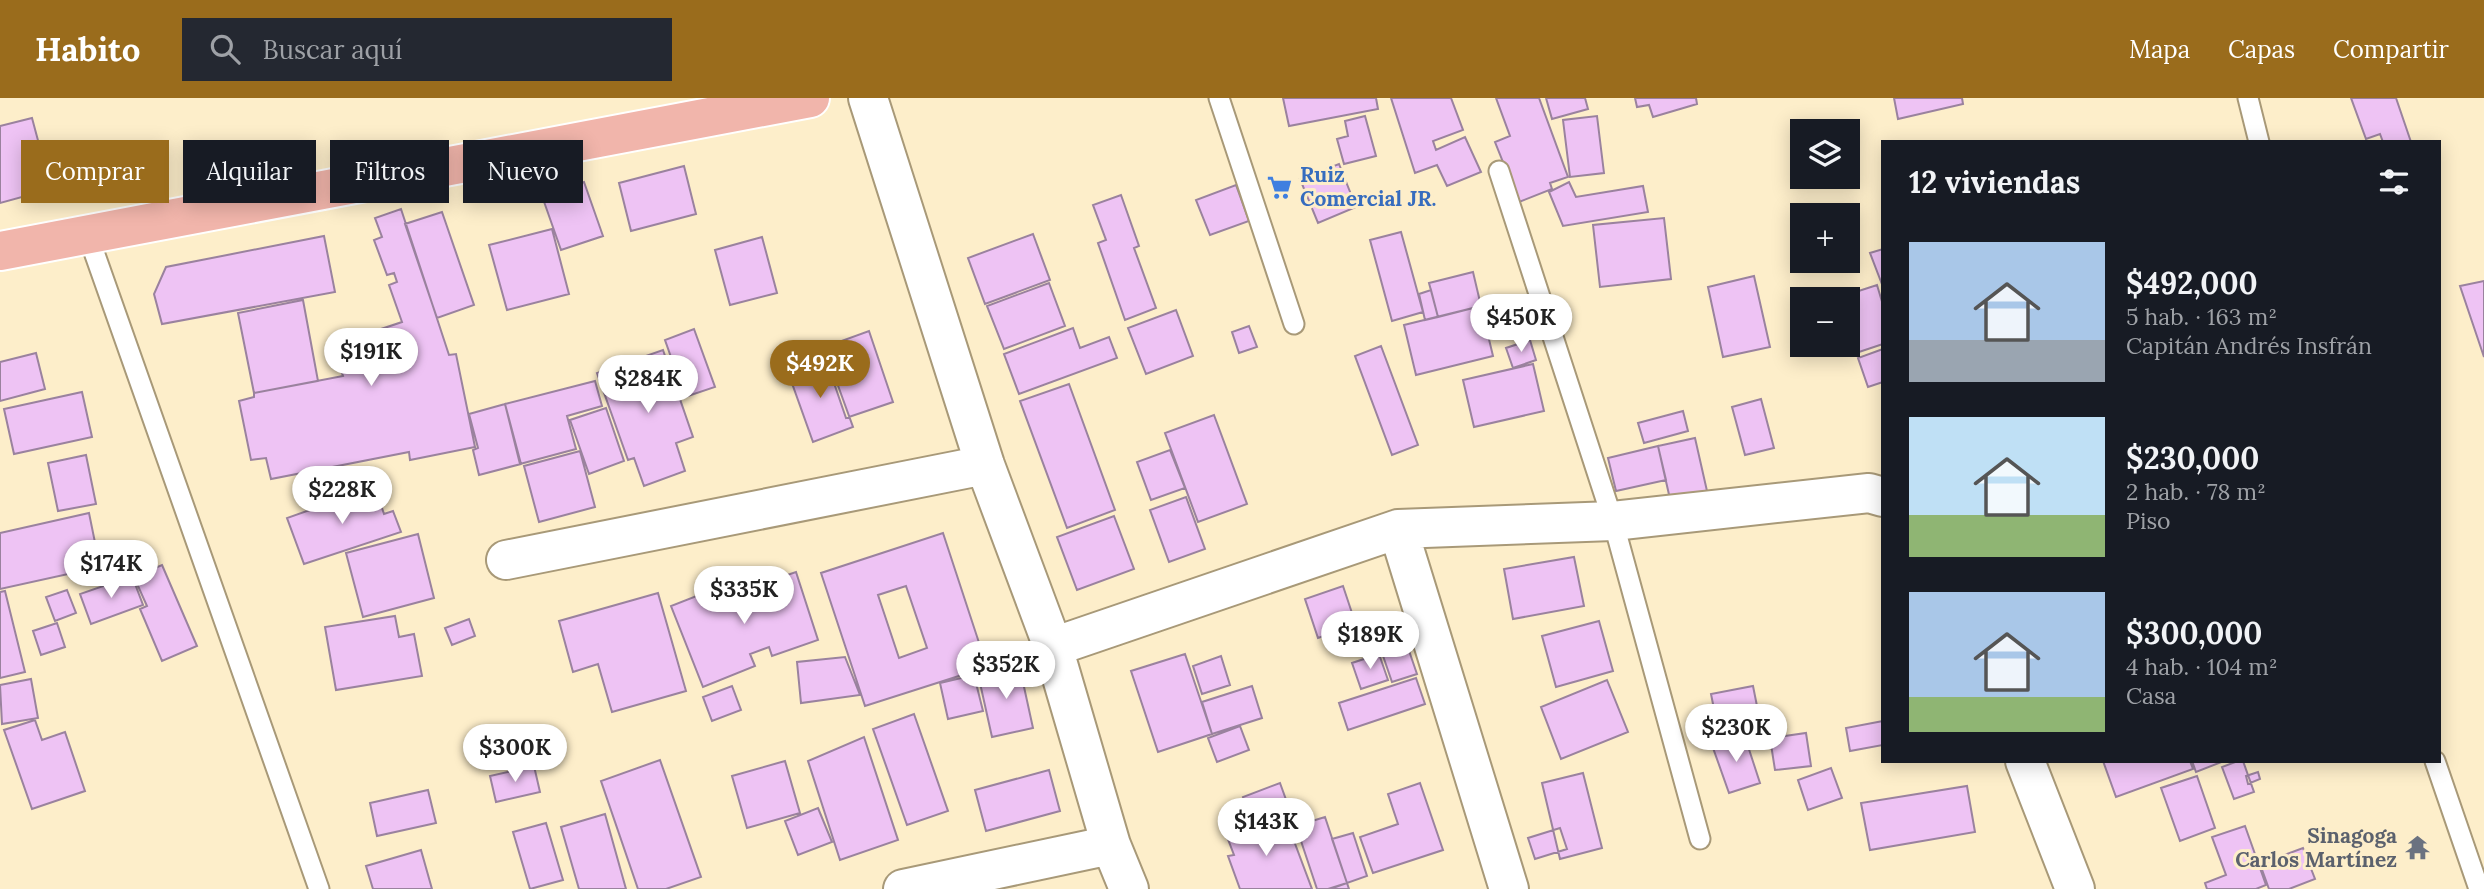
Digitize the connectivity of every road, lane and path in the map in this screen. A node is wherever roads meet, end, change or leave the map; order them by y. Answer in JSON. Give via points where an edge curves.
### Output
{"nodes":[{"id":1,"x":810,"y":98,"type":"edge"},
{"id":2,"x":868,"y":98,"type":"edge"},
{"id":3,"x":1219,"y":98,"type":"edge"},
{"id":4,"x":2248,"y":98,"type":"edge"},
{"id":5,"x":2258,"y":140,"type":"edge"},
{"id":6,"x":1499,"y":171,"type":"dead end"},
{"id":7,"x":88,"y":235,"type":"junction"},
{"id":8,"x":0,"y":251,"type":"edge"},
{"id":9,"x":1294,"y":324,"type":"dead end"},
{"id":10,"x":985,"y":465,"type":"junction"},
{"id":11,"x":1881,"y":496,"type":"edge"},
{"id":12,"x":1613,"y":521,"type":"junction"},
{"id":13,"x":1398,"y":529,"type":"junction"},
{"id":14,"x":506,"y":560,"type":"dead end"},
{"id":15,"x":1053,"y":647,"type":"junction"},
{"id":16,"x":2026,"y":763,"type":"edge"},
{"id":17,"x":2436,"y":763,"type":"edge"},
{"id":18,"x":1700,"y":839,"type":"dead end"},
{"id":19,"x":1111,"y":845,"type":"junction"},
{"id":20,"x":319,"y":889,"type":"edge"},
{"id":21,"x":903,"y":889,"type":"edge"},
{"id":22,"x":1129,"y":889,"type":"edge"},
{"id":23,"x":1510,"y":889,"type":"edge"},
{"id":24,"x":2075,"y":889,"type":"edge"},
{"id":25,"x":2479,"y":889,"type":"edge"}],
"edges":[{"from":1,"to":7,"type":"main road"},
{"from":2,"to":10,"type":"street"},
{"from":3,"to":9,"type":"lane"},
{"from":4,"to":5,"type":"lane"},
{"from":6,"to":12,"type":"lane"},
{"from":7,"to":8,"type":"main road"},
{"from":7,"to":20,"type":"lane"},
{"from":10,"to":14,"type":"street"},
{"from":10,"to":15,"type":"street"},
{"from":11,"to":12,"type":"street","via":[[1869,492]]},
{"from":12,"to":13,"type":"street"},
{"from":12,"to":18,"type":"lane"},
{"from":13,"to":15,"type":"street"},
{"from":13,"to":23,"type":"street"},
{"from":15,"to":19,"type":"street"},
{"from":16,"to":24,"type":"street"},
{"from":17,"to":25,"type":"lane"},
{"from":19,"to":21,"type":"street"},
{"from":19,"to":22,"type":"street"}]}
